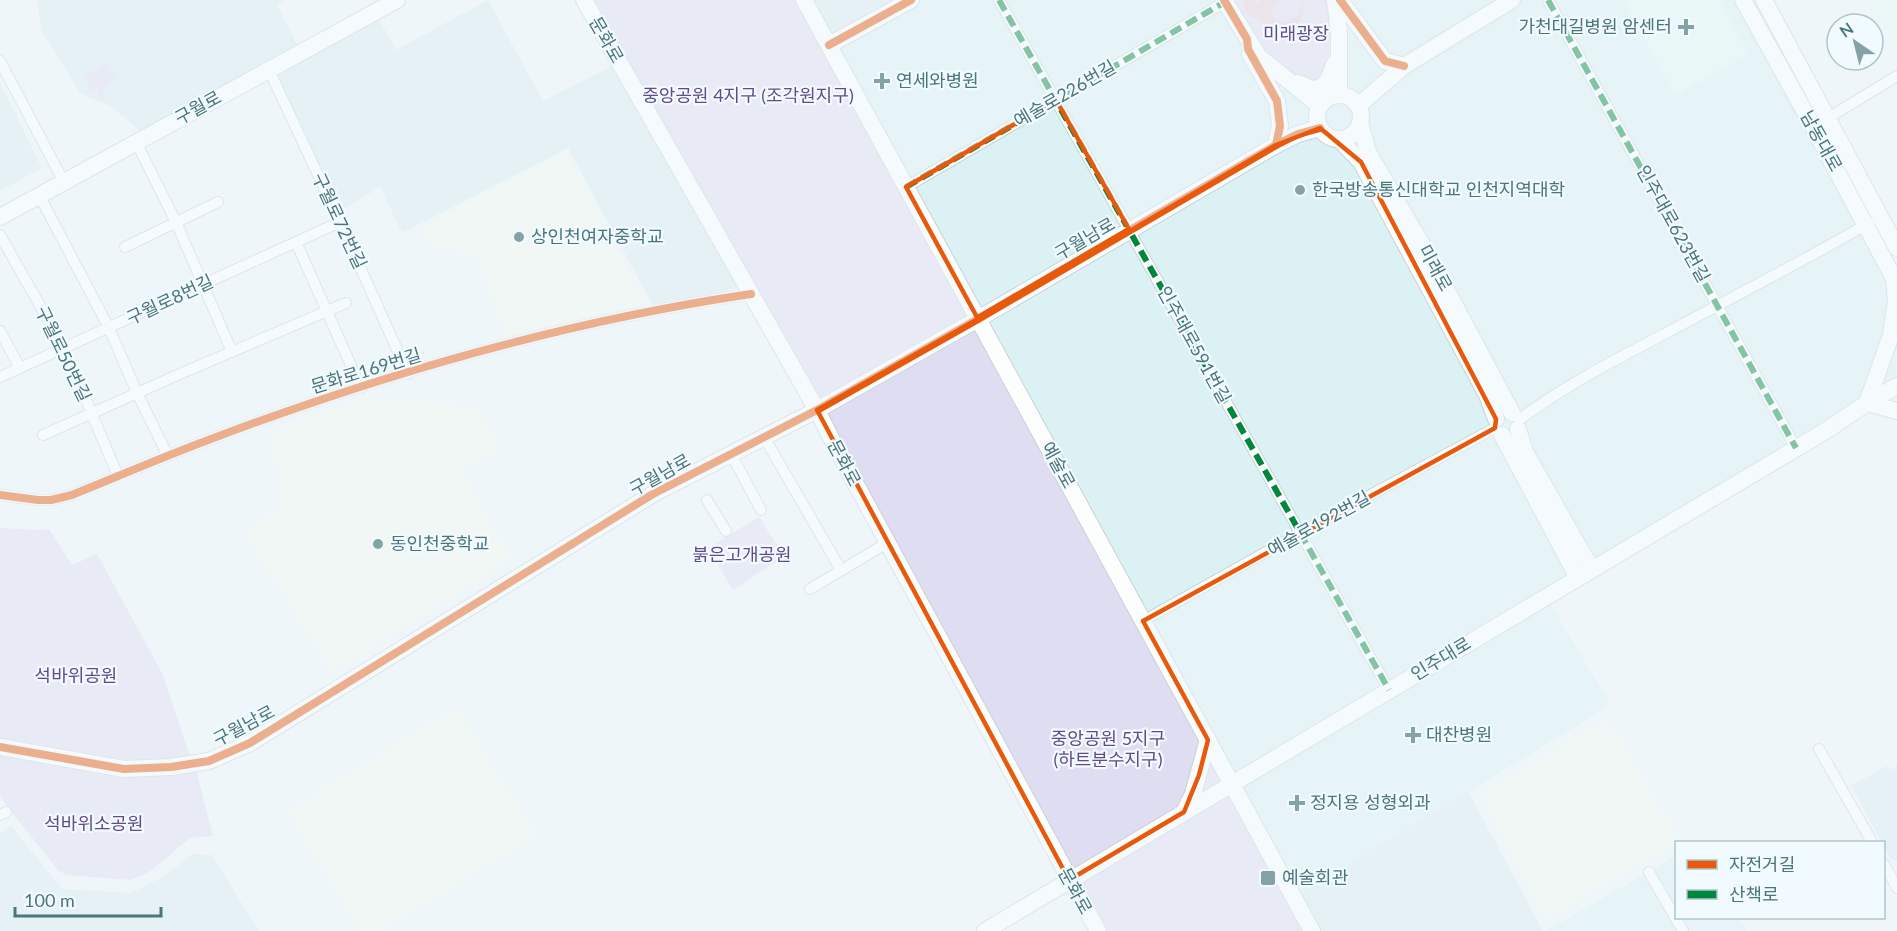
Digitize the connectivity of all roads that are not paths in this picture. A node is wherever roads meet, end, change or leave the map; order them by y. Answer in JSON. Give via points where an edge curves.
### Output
{"nodes":[{"id":1,"x":396,"y":0,"type":"edge"},
{"id":2,"x":584,"y":0,"type":"edge"},
{"id":3,"x":804,"y":0,"type":"edge"},
{"id":4,"x":911,"y":0,"type":"edge"},
{"id":5,"x":999,"y":0,"type":"edge"},
{"id":6,"x":1335,"y":0,"type":"edge"},
{"id":7,"x":1340,"y":0,"type":"edge"},
{"id":8,"x":1512,"y":0,"type":"edge"},
{"id":9,"x":1548,"y":0,"type":"edge"},
{"id":10,"x":1743,"y":0,"type":"edge"},
{"id":11,"x":1764,"y":0,"type":"edge"},
{"id":12,"x":1224,"y":1,"type":"edge"},
{"id":13,"x":1247,"y":39,"type":"junction"},
{"id":14,"x":829,"y":45,"type":"junction"},
{"id":15,"x":1339,"y":54,"type":"junction"},
{"id":16,"x":0,"y":61,"type":"edge"},
{"id":17,"x":1404,"y":66,"type":"junction"},
{"id":18,"x":269,"y":70,"type":"junction"},
{"id":19,"x":1897,"y":76,"type":"edge"},
{"id":20,"x":1286,"y":79,"type":"junction"},
{"id":21,"x":1339,"y":95,"type":"junction"},
{"id":22,"x":1056,"y":100,"type":"junction"},
{"id":23,"x":1320,"y":106,"type":"junction"},
{"id":24,"x":1359,"y":115,"type":"junction"},
{"id":25,"x":1828,"y":118,"type":"junction"},
{"id":26,"x":1320,"y":128,"type":"junction"},
{"id":27,"x":1339,"y":139,"type":"junction"},
{"id":28,"x":136,"y":142,"type":"junction"},
{"id":29,"x":1276,"y":145,"type":"junction"},
{"id":30,"x":64,"y":182,"type":"junction"},
{"id":31,"x":906,"y":187,"type":"junction"},
{"id":32,"x":39,"y":195,"type":"junction"},
{"id":33,"x":218,"y":202,"type":"dead end"},
{"id":34,"x":0,"y":217,"type":"edge"},
{"id":35,"x":1873,"y":220,"type":"junction"},
{"id":36,"x":176,"y":222,"type":"junction"},
{"id":37,"x":340,"y":222,"type":"junction"},
{"id":38,"x":1130,"y":231,"type":"junction"},
{"id":39,"x":0,"y":235,"type":"edge"},
{"id":40,"x":296,"y":242,"type":"junction"},
{"id":41,"x":125,"y":246,"type":"dead end"},
{"id":42,"x":1897,"y":248,"type":"edge"},
{"id":43,"x":1895,"y":281,"type":"edge"},
{"id":44,"x":202,"y":285,"type":"junction"},
{"id":45,"x":751,"y":294,"type":"junction"},
{"id":46,"x":346,"y":303,"type":"dead end"},
{"id":47,"x":1718,"y":305,"type":"junction"},
{"id":48,"x":328,"y":311,"type":"junction"},
{"id":49,"x":978,"y":319,"type":"junction"},
{"id":50,"x":109,"y":328,"type":"junction"},
{"id":51,"x":0,"y":331,"type":"edge"},
{"id":52,"x":64,"y":348,"type":"junction"},
{"id":53,"x":232,"y":352,"type":"junction"},
{"id":54,"x":20,"y":368,"type":"junction"},
{"id":55,"x":408,"y":374,"type":"junction"},
{"id":56,"x":0,"y":377,"type":"edge"},
{"id":57,"x":1897,"y":386,"type":"edge"},
{"id":58,"x":361,"y":388,"type":"junction"},
{"id":59,"x":138,"y":393,"type":"junction"},
{"id":60,"x":1867,"y":403,"type":"junction"},
{"id":61,"x":817,"y":410,"type":"junction"},
{"id":62,"x":1897,"y":411,"type":"edge"},
{"id":63,"x":92,"y":414,"type":"junction"},
{"id":64,"x":1516,"y":421,"type":"junction"},
{"id":65,"x":1498,"y":427,"type":"junction"},
{"id":66,"x":43,"y":435,"type":"dead end"},
{"id":67,"x":764,"y":437,"type":"junction"},
{"id":68,"x":1796,"y":448,"type":"junction"},
{"id":69,"x":732,"y":454,"type":"junction"},
{"id":70,"x":168,"y":456,"type":"junction"},
{"id":71,"x":118,"y":476,"type":"junction"},
{"id":72,"x":0,"y":495,"type":"edge"},
{"id":73,"x":707,"y":500,"type":"dead end"},
{"id":74,"x":761,"y":510,"type":"dead end"},
{"id":75,"x":726,"y":531,"type":"dead end"},
{"id":76,"x":1300,"y":533,"type":"junction"},
{"id":77,"x":887,"y":543,"type":"junction"},
{"id":78,"x":841,"y":570,"type":"junction"},
{"id":79,"x":1585,"y":574,"type":"junction"},
{"id":80,"x":810,"y":589,"type":"dead end"},
{"id":81,"x":1143,"y":621,"type":"junction"},
{"id":82,"x":1389,"y":690,"type":"junction"},
{"id":83,"x":1208,"y":740,"type":"junction"},
{"id":84,"x":0,"y":747,"type":"edge"},
{"id":85,"x":1819,"y":749,"type":"dead end"},
{"id":86,"x":1232,"y":783,"type":"junction"},
{"id":87,"x":1184,"y":812,"type":"junction"},
{"id":88,"x":1871,"y":841,"type":"edge"},
{"id":89,"x":1885,"y":866,"type":"edge"},
{"id":90,"x":1649,"y":872,"type":"dead end"},
{"id":91,"x":1069,"y":880,"type":"junction"},
{"id":92,"x":1897,"y":888,"type":"edge"},
{"id":93,"x":1675,"y":917,"type":"edge"},
{"id":94,"x":985,"y":931,"type":"edge"},
{"id":95,"x":1098,"y":931,"type":"edge"},
{"id":96,"x":1312,"y":931,"type":"edge"}],
"edges":[{"from":1,"to":18,"type":"main road","name":"구월로"},
{"from":2,"to":45,"type":"main road","name":"문화로"},
{"from":3,"to":14,"type":"main road","name":"예술로"},
{"from":4,"to":14,"type":"main road"},
{"from":5,"to":22,"type":"street","name":"인주대로591번길"},
{"from":6,"to":15,"type":"main road"},
{"from":7,"to":17,"type":"main road","via":[[1385,61]]},
{"from":8,"to":17,"type":"main road"},
{"from":9,"to":47,"type":"street","name":"인주대로623번길"},
{"from":10,"to":35,"type":"main road","name":"남동대로"},
{"from":11,"to":25,"type":"main road","name":"남동대로"},
{"from":12,"to":13,"type":"main road"},
{"from":12,"to":22,"type":"street","name":"예술로226번길"},
{"from":13,"to":20,"type":"main road","via":[[1258,57]]},
{"from":13,"to":29,"type":"main road","via":[[1248,49],[1277,101],[1280,126]]},
{"from":14,"to":31,"type":"main road","name":"예술로"},
{"from":15,"to":20,"type":"main road","via":[[1323,87],[1315,90]]},
{"from":15,"to":21,"type":"main road"},
{"from":16,"to":30,"type":"street"},
{"from":17,"to":24,"type":"main road"},
{"from":18,"to":28,"type":"main road","name":"구월로"},
{"from":18,"to":37,"type":"street","name":"구월로72번길"},
{"from":19,"to":25,"type":"street"},
{"from":20,"to":23,"type":"main road"},
{"from":21,"to":23,"type":"main road"},
{"from":21,"to":24,"type":"main road","via":[[1350,98]]},
{"from":22,"to":31,"type":"street","name":"예술로226번길"},
{"from":22,"to":38,"type":"street","name":"인주대로591번길"},
{"from":23,"to":26,"type":"main road"},
{"from":24,"to":27,"type":"main road","via":[[1354,133]]},
{"from":24,"to":64,"type":"main road","name":"미래로","via":[[1368,152]]},
{"from":25,"to":35,"type":"main road","name":"남동대로"},
{"from":26,"to":27,"type":"main road"},
{"from":26,"to":29,"type":"main road","name":"구월남로"},
{"from":27,"to":65,"type":"main road","name":"미래로","via":[[1361,162],[1487,395]]},
{"from":28,"to":30,"type":"main road","name":"구월로"},
{"from":28,"to":36,"type":"street"},
{"from":29,"to":38,"type":"main road","name":"구월남로"},
{"from":30,"to":32,"type":"main road","name":"구월로"},
{"from":31,"to":49,"type":"main road","name":"예술로"},
{"from":32,"to":34,"type":"main road","name":"구월로"},
{"from":32,"to":50,"type":"street"},
{"from":33,"to":36,"type":"street"},
{"from":35,"to":42,"type":"main road","name":"남동대로"},
{"from":35,"to":43,"type":"main road","name":"남동대로"},
{"from":35,"to":47,"type":"street"},
{"from":36,"to":41,"type":"street"},
{"from":36,"to":44,"type":"street"},
{"from":37,"to":40,"type":"street","name":"구월로8번길"},
{"from":37,"to":55,"type":"street","name":"구월로72번길"},
{"from":38,"to":49,"type":"main road","name":"구월남로"},
{"from":38,"to":76,"type":"street","name":"인주대로591번길"},
{"from":39,"to":52,"type":"street","name":"구월로50번길"},
{"from":40,"to":44,"type":"street","name":"구월로8번길"},
{"from":40,"to":48,"type":"street"},
{"from":43,"to":60,"type":"main road","via":[[1891,335]]},
{"from":44,"to":50,"type":"street","name":"구월로8번길"},
{"from":44,"to":53,"type":"street"},
{"from":45,"to":55,"type":"street","name":"문화로169번길","via":[[616,319]]},
{"from":45,"to":61,"type":"main road","name":"문화로"},
{"from":46,"to":48,"type":"street"},
{"from":47,"to":64,"type":"street","via":[[1596,370]]},
{"from":47,"to":68,"type":"street","name":"인주대로623번길"},
{"from":48,"to":53,"type":"street"},
{"from":48,"to":58,"type":"street"},
{"from":49,"to":61,"type":"main road","name":"구월남로"},
{"from":49,"to":81,"type":"main road","name":"예술로"},
{"from":50,"to":52,"type":"street","name":"구월로8번길"},
{"from":50,"to":59,"type":"street"},
{"from":51,"to":54,"type":"street"},
{"from":52,"to":54,"type":"street","name":"구월로8번길"},
{"from":52,"to":63,"type":"street","name":"구월로50번길"},
{"from":53,"to":59,"type":"street"},
{"from":54,"to":56,"type":"street","name":"구월로8번길"},
{"from":55,"to":58,"type":"street","name":"문화로169번길"},
{"from":57,"to":60,"type":"main road","name":"인주대로"},
{"from":58,"to":70,"type":"street","name":"문화로169번길"},
{"from":59,"to":63,"type":"street"},
{"from":59,"to":70,"type":"street"},
{"from":60,"to":62,"type":"main road"},
{"from":60,"to":68,"type":"main road","name":"인주대로"},
{"from":61,"to":67,"type":"main road","name":"구월남로"},
{"from":61,"to":77,"type":"main road","name":"문화로"},
{"from":63,"to":66,"type":"street"},
{"from":63,"to":71,"type":"street","name":"구월로50번길"},
{"from":64,"to":65,"type":"main road","via":[[1503,412]]},
{"from":64,"to":65,"type":"main road","via":[[1511,436]]},
{"from":64,"to":79,"type":"main road","name":"미래로","via":[[1525,452]]},
{"from":65,"to":76,"type":"street","name":"예술로192번길"},
{"from":65,"to":79,"type":"main road","name":"미래로"},
{"from":67,"to":69,"type":"main road","name":"구월남로"},
{"from":67,"to":78,"type":"street"},
{"from":68,"to":79,"type":"main road","name":"인주대로"},
{"from":69,"to":74,"type":"street"},
{"from":69,"to":84,"type":"main road","name":"구월남로","via":[[653,494],[250,743],[209,761],[124,769]]},
{"from":70,"to":71,"type":"street","name":"문화로169번길"},
{"from":71,"to":72,"type":"street","name":"문화로169번길","via":[[51,500]]},
{"from":73,"to":75,"type":"street"},
{"from":76,"to":81,"type":"street","name":"예술로192번길"},
{"from":76,"to":82,"type":"street","name":"인주대로591번길"},
{"from":77,"to":78,"type":"street"},
{"from":77,"to":91,"type":"main road","name":"문화로"},
{"from":78,"to":80,"type":"street"},
{"from":79,"to":82,"type":"main road","name":"인주대로"},
{"from":81,"to":83,"type":"main road","name":"예술로"},
{"from":82,"to":86,"type":"main road","name":"인주대로"},
{"from":83,"to":86,"type":"main road","name":"예술로"},
{"from":83,"to":87,"type":"main road"},
{"from":85,"to":88,"type":"street"},
{"from":86,"to":87,"type":"main road","name":"인주대로"},
{"from":86,"to":96,"type":"main road","name":"예술로"},
{"from":87,"to":91,"type":"main road","name":"인주대로"},
{"from":89,"to":92,"type":"street"},
{"from":90,"to":93,"type":"street"},
{"from":91,"to":94,"type":"main road","name":"인주대로"},
{"from":91,"to":95,"type":"main road","name":"문화로"}]}
